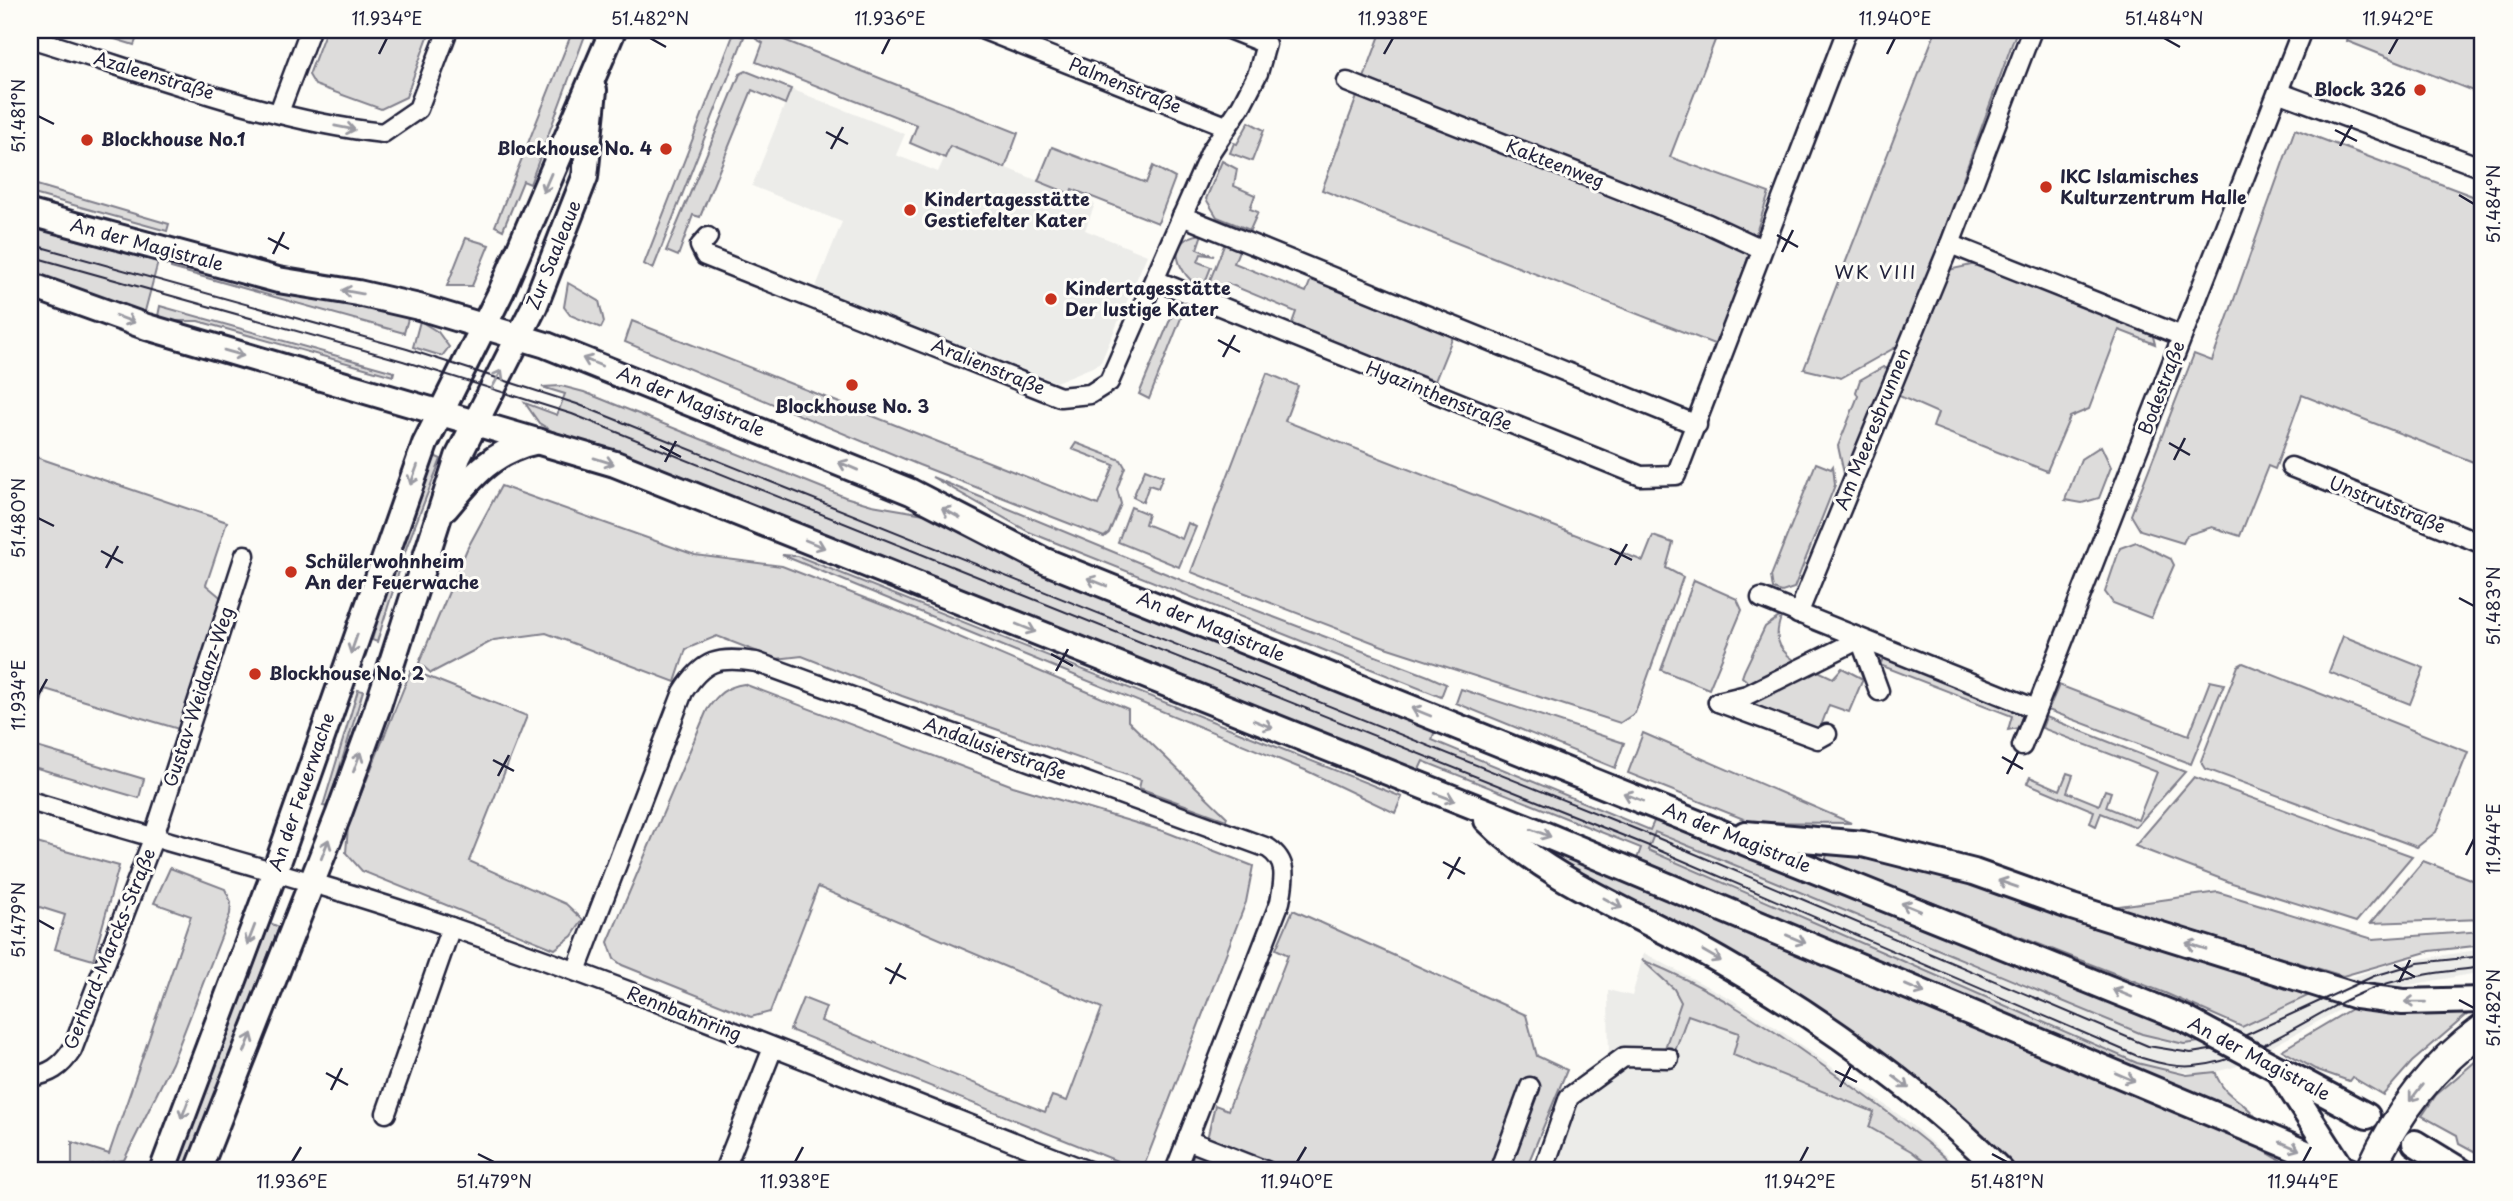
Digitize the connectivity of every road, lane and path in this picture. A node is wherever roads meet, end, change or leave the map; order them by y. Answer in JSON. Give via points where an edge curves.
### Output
{"nodes":[{"id":1,"x":310,"y":30,"type":"edge"},
{"id":2,"x":447,"y":30,"type":"edge"},
{"id":3,"x":613,"y":30,"type":"edge"},
{"id":4,"x":984,"y":30,"type":"edge"},
{"id":5,"x":1230,"y":30,"type":"edge"},
{"id":6,"x":1847,"y":30,"type":"edge"},
{"id":7,"x":2032,"y":30,"type":"edge"},
{"id":8,"x":2302,"y":30,"type":"edge"},
{"id":9,"x":30,"y":38,"type":"edge"},
{"id":10,"x":594,"y":75,"type":"junction"},
{"id":11,"x":1347,"y":82,"type":"dead end"},
{"id":12,"x":2278,"y":92,"type":"junction"},
{"id":13,"x":279,"y":112,"type":"junction"},
{"id":14,"x":1226,"y":126,"type":"junction"},
{"id":15,"x":2483,"y":168,"type":"edge"},
{"id":16,"x":30,"y":213,"type":"edge"},
{"id":17,"x":1182,"y":216,"type":"junction"},
{"id":18,"x":708,"y":237,"type":"dead end"},
{"id":19,"x":1950,"y":244,"type":"junction"},
{"id":20,"x":1762,"y":249,"type":"junction"},
{"id":21,"x":1155,"y":281,"type":"junction"},
{"id":22,"x":30,"y":285,"type":"edge"},
{"id":23,"x":484,"y":326,"type":"junction"},
{"id":24,"x":2182,"y":336,"type":"junction"},
{"id":25,"x":520,"y":337,"type":"junction"},
{"id":26,"x":440,"y":412,"type":"junction"},
{"id":27,"x":473,"y":422,"type":"junction"},
{"id":28,"x":1697,"y":425,"type":"junction"},
{"id":29,"x":538,"y":440,"type":"junction"},
{"id":30,"x":2291,"y":467,"type":"dead end"},
{"id":31,"x":440,"y":516,"type":"junction"},
{"id":32,"x":2483,"y":544,"type":"edge"},
{"id":33,"x":245,"y":555,"type":"dead end"},
{"id":34,"x":1761,"y":598,"type":"dead end"},
{"id":35,"x":1798,"y":614,"type":"junction"},
{"id":36,"x":1860,"y":639,"type":"junction"},
{"id":37,"x":1878,"y":691,"type":"dead end"},
{"id":38,"x":2036,"y":709,"type":"junction"},
{"id":39,"x":1827,"y":734,"type":"dead end"},
{"id":40,"x":2022,"y":746,"type":"dead end"},
{"id":41,"x":30,"y":801,"type":"edge"},
{"id":42,"x":1477,"y":809,"type":"junction"},
{"id":43,"x":1719,"y":832,"type":"junction"},
{"id":44,"x":153,"y":839,"type":"junction"},
{"id":45,"x":275,"y":871,"type":"junction"},
{"id":46,"x":313,"y":882,"type":"junction"},
{"id":47,"x":451,"y":927,"type":"junction"},
{"id":48,"x":576,"y":971,"type":"junction"},
{"id":49,"x":2483,"y":1000,"type":"edge"},
{"id":50,"x":2483,"y":1029,"type":"edge"},
{"id":51,"x":773,"y":1048,"type":"junction"},
{"id":52,"x":1669,"y":1058,"type":"dead end"},
{"id":53,"x":2278,"y":1069,"type":"junction"},
{"id":54,"x":30,"y":1077,"type":"edge"},
{"id":55,"x":1530,"y":1087,"type":"dead end"},
{"id":56,"x":386,"y":1113,"type":"dead end"},
{"id":57,"x":2367,"y":1116,"type":"dead end"},
{"id":58,"x":1187,"y":1140,"type":"junction"},
{"id":59,"x":2415,"y":1143,"type":"dead end"},
{"id":60,"x":161,"y":1168,"type":"edge"},
{"id":61,"x":2345,"y":1169,"type":"edge"},
{"id":62,"x":198,"y":1171,"type":"edge"},
{"id":63,"x":724,"y":1171,"type":"edge"},
{"id":64,"x":1088,"y":1171,"type":"edge"},
{"id":65,"x":1175,"y":1171,"type":"edge"},
{"id":66,"x":1266,"y":1171,"type":"edge"},
{"id":67,"x":1499,"y":1171,"type":"edge"},
{"id":68,"x":1543,"y":1171,"type":"edge"},
{"id":69,"x":2001,"y":1171,"type":"edge"},
{"id":70,"x":2370,"y":1171,"type":"edge"},
{"id":71,"x":2461,"y":1171,"type":"edge"}],
"edges":[{"from":1,"to":13,"type":"street"},
{"from":13,"to":2,"type":"street","name":"Azaleenstraße","one_way":true,"via":[[383,134],[418,109]]},
{"from":3,"to":10,"type":"main road","name":"Zur Saaleaue"},
{"from":4,"to":14,"type":"street","name":"Palmenstraße"},
{"from":5,"to":14,"type":"street","name":"Aralienstraße","via":[[1266,44],[1247,95]]},
{"from":6,"to":20,"type":"street","name":"Hyazinthenstraße"},
{"from":7,"to":19,"type":"street","name":"Am Meeresbrunnen"},
{"from":8,"to":12,"type":"street","name":"Bodestraße"},
{"from":9,"to":13,"type":"street","name":"Azaleenstraße"},
{"from":10,"to":23,"type":"main road","name":"Zur Saaleaue","one_way":true},
{"from":10,"to":25,"type":"main road","name":"Zur Saaleaue","via":[[585,177]]},
{"from":11,"to":20,"type":"street","name":"Kakteenweg"},
{"from":12,"to":15,"type":"street"},
{"from":12,"to":24,"type":"street","name":"Bodestraße"},
{"from":14,"to":17,"type":"street","name":"Aralienstraße"},
{"from":23,"to":16,"type":"main road","name":"An der Magistrale","one_way":true,"via":[[358,293],[253,274]]},
{"from":17,"to":21,"type":"street","name":"Aralienstraße"},
{"from":17,"to":28,"type":"street"},
{"from":18,"to":21,"type":"street","name":"Aralienstraße","via":[[700,246],[705,256],[1060,397],[1090,394],[1109,382]]},
{"from":19,"to":24,"type":"street"},
{"from":19,"to":35,"type":"street","name":"Am Meeresbrunnen"},
{"from":20,"to":28,"type":"street","name":"Hyazinthenstraße"},
{"from":21,"to":28,"type":"street","name":"Hyazinthenstraße","via":[[1641,476],[1676,475]]},
{"from":22,"to":26,"type":"main road","one_way":true,"via":[[147,327]]},
{"from":23,"to":25,"type":"main road","name":"An der Magistrale"},
{"from":23,"to":26,"type":"main road","name":"Zur Saaleaue"},
{"from":24,"to":38,"type":"street","name":"Bodestraße"},
{"from":27,"to":25,"type":"main road","name":"Zur Saaleaue","one_way":true},
{"from":43,"to":25,"type":"main road","name":"An der Magistrale","one_way":true,"via":[[1045,561],[911,492],[580,357]]},
{"from":26,"to":27,"type":"main road"},
{"from":26,"to":45,"type":"main road","name":"An der Feuerwache","one_way":true,"via":[[376,579]]},
{"from":27,"to":29,"type":"main road"},
{"from":27,"to":31,"type":"main road"},
{"from":29,"to":31,"type":"main road","via":[[510,448],[481,466]]},
{"from":29,"to":42,"type":"main road","one_way":true,"via":[[615,464]]},
{"from":30,"to":32,"type":"street","name":"Unstrutstraße"},
{"from":46,"to":31,"type":"main road","one_way":true,"via":[[377,709]]},
{"from":33,"to":44,"type":"street","name":"Gustav-Weidanz-Weg"},
{"from":34,"to":35,"type":"street"},
{"from":35,"to":36,"type":"street"},
{"from":36,"to":37,"type":"street"},
{"from":36,"to":38,"type":"street"},
{"from":36,"to":39,"type":"street","via":[[1747,695],[1718,702],[1818,739]]},
{"from":38,"to":40,"type":"street","name":"Bodestraße"},
{"from":41,"to":44,"type":"street","name":"Rennbahnring"},
{"from":42,"to":61,"type":"main road","one_way":true},
{"from":42,"to":69,"type":"main road","one_way":true,"via":[[1544,865],[1786,1000],[1932,1105]]},
{"from":49,"to":43,"type":"main road","one_way":true,"via":[[2403,1002],[2356,996],[1974,872],[1875,847]]},
{"from":53,"to":43,"type":"main road","name":"An der Magistrale","one_way":true,"bridge":true,"via":[[2185,1019]]},
{"from":44,"to":45,"type":"street","name":"Rennbahnring"},
{"from":44,"to":54,"type":"street","name":"Gerhard-Marcks-Straße","via":[[72,1050],[59,1067]]},
{"from":45,"to":46,"type":"street","name":"Rennbahnring"},
{"from":45,"to":60,"type":"main road","name":"An der Feuerwache","one_way":true},
{"from":46,"to":47,"type":"street","name":"Rennbahnring"},
{"from":62,"to":46,"type":"main road","one_way":true},
{"from":47,"to":48,"type":"street","name":"Rennbahnring"},
{"from":47,"to":56,"type":"street"},
{"from":48,"to":51,"type":"street","name":"Rennbahnring"},
{"from":48,"to":58,"type":"street","name":"Andalusierstraße","via":[[683,692],[707,664],[723,659],[756,662],[1277,854],[1285,873],[1280,902]]},
{"from":50,"to":70,"type":"main road","one_way":true,"via":[[2418,1089]]},
{"from":51,"to":63,"type":"street"},
{"from":51,"to":64,"type":"street","name":"Rennbahnring"},
{"from":52,"to":68,"type":"street","via":[[1624,1057],[1569,1097]]},
{"from":53,"to":57,"type":"main road","name":"An der Magistrale"},
{"from":53,"to":61,"type":"main road"},
{"from":55,"to":67,"type":"street"},
{"from":58,"to":65,"type":"street","name":"Andalusierstraße"},
{"from":58,"to":66,"type":"street"},
{"from":59,"to":71,"type":"main road"}]}
